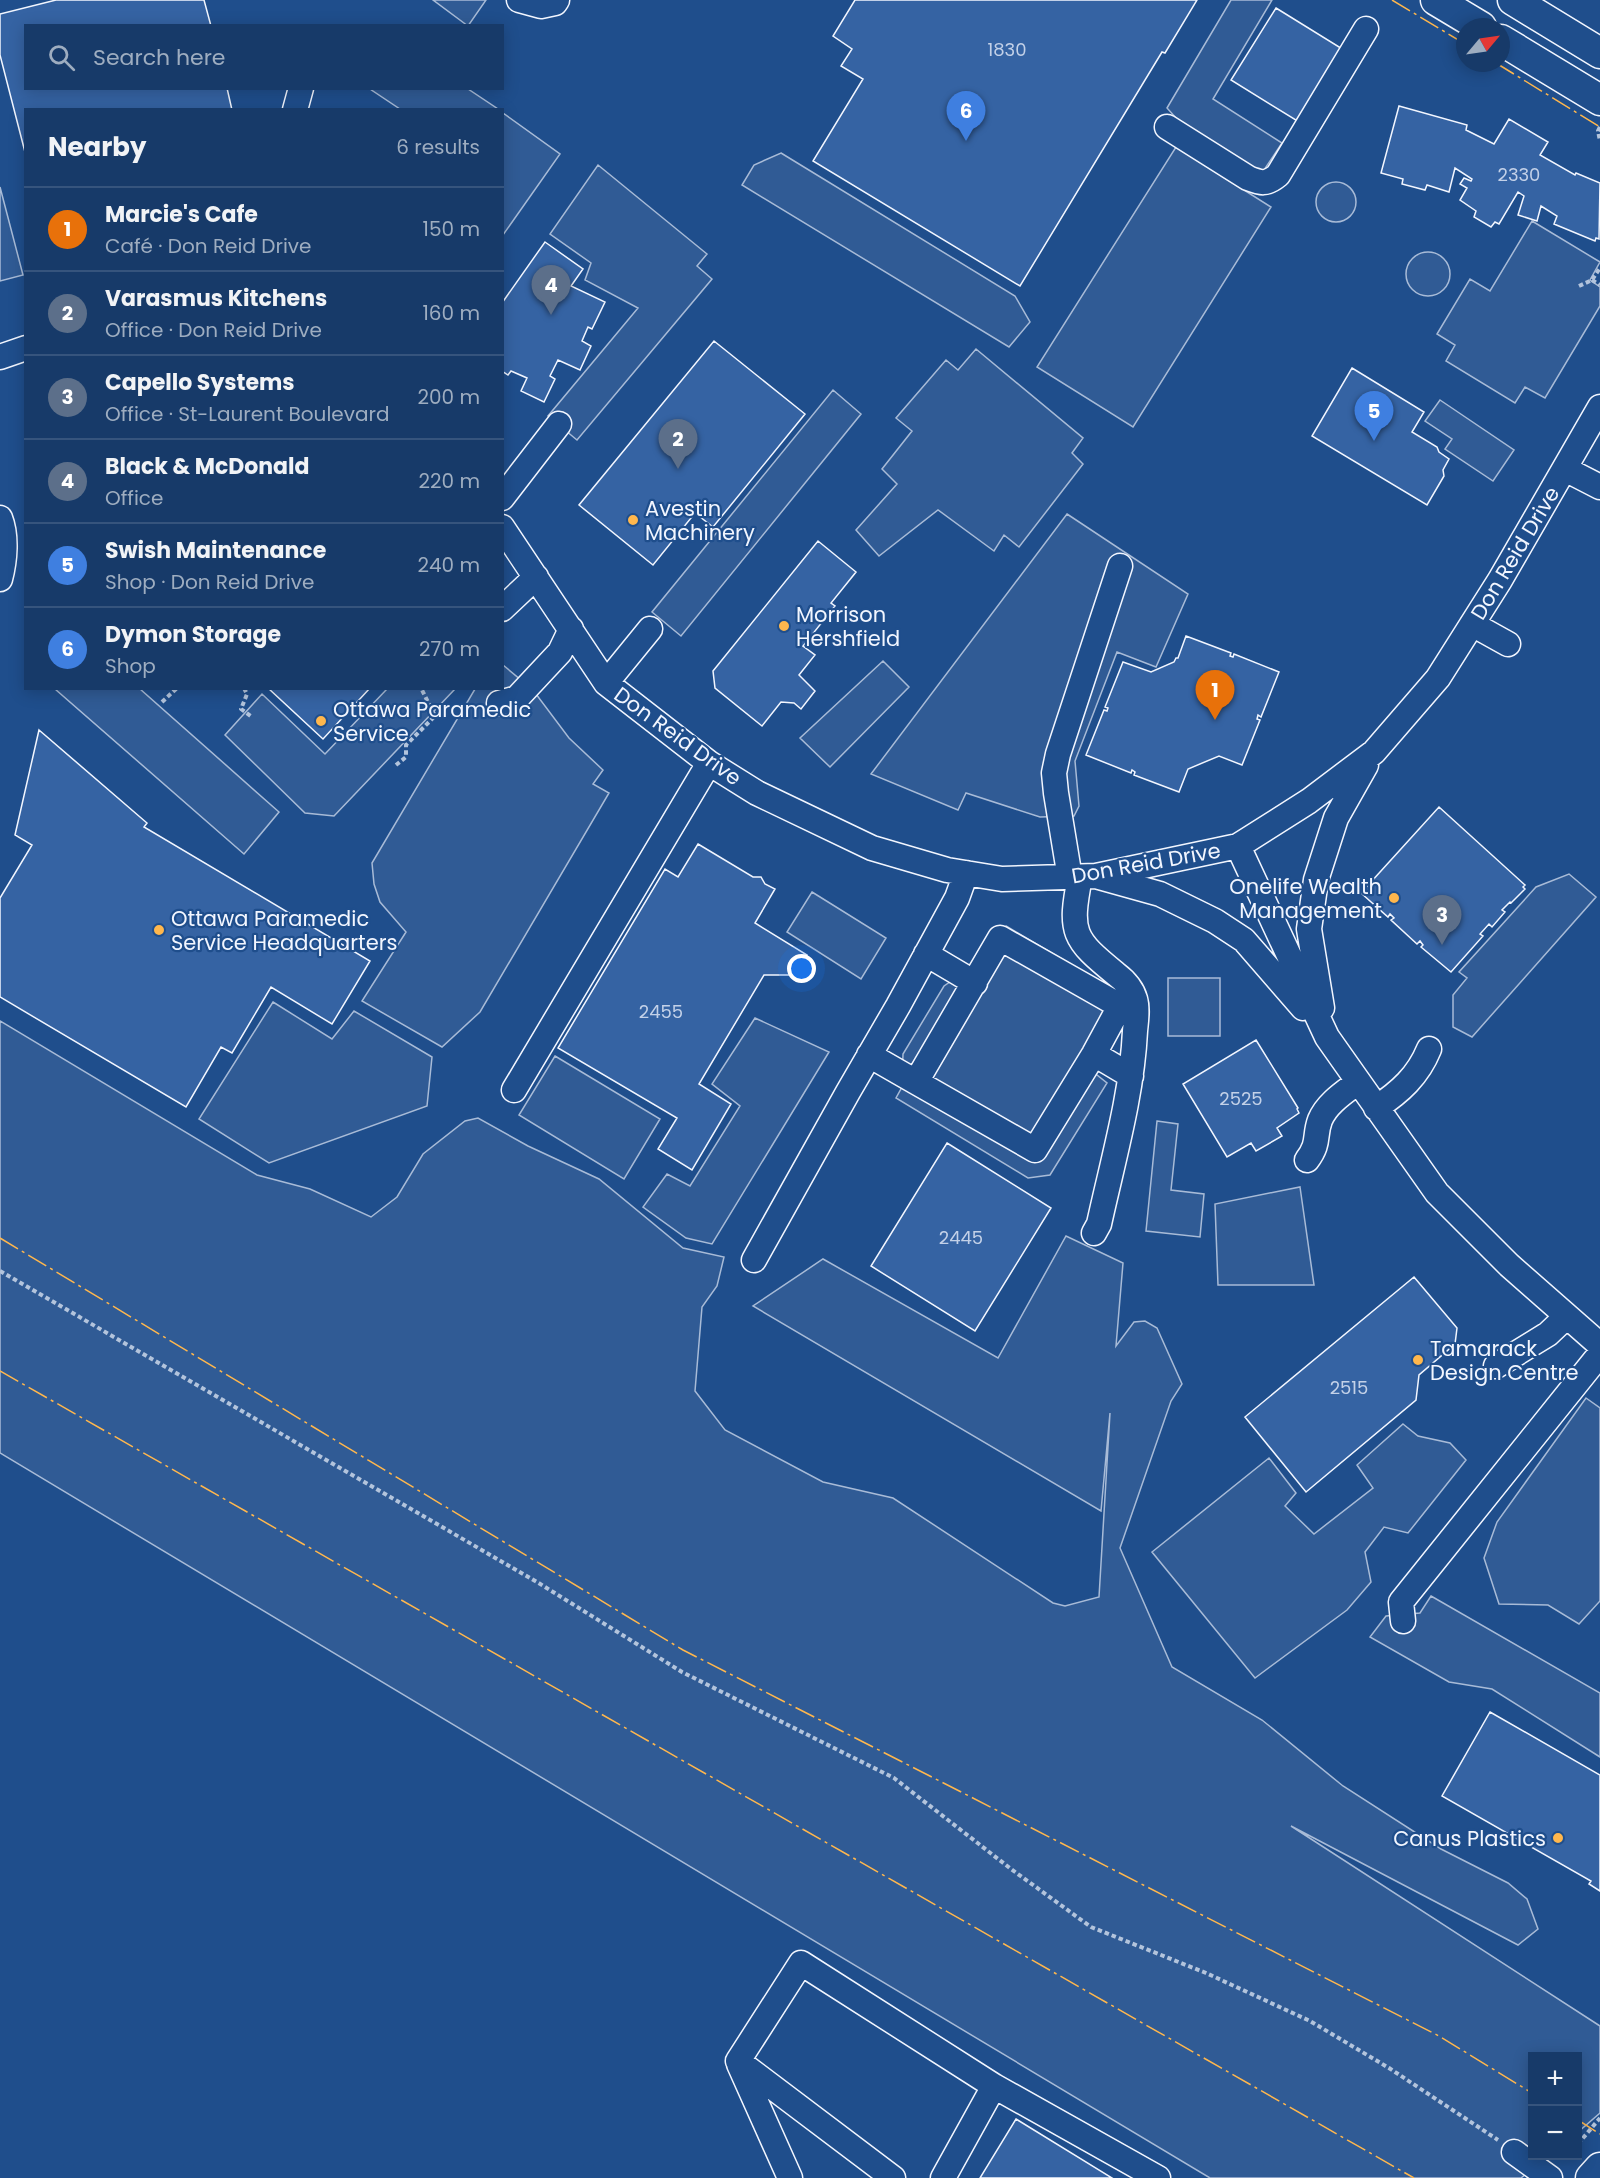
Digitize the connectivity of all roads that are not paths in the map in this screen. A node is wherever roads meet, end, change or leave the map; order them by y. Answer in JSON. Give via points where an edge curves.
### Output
{"nodes":[{"id":1,"x":519,"y":0,"type":"edge"},
{"id":2,"x":557,"y":0,"type":"edge"},
{"id":3,"x":1436,"y":0,"type":"edge"},
{"id":4,"x":1513,"y":0,"type":"edge"},
{"id":5,"x":1466,"y":18,"type":"edge"},
{"id":6,"x":1366,"y":29,"type":"dead end"},
{"id":7,"x":1510,"y":45,"type":"edge"},
{"id":8,"x":1600,"y":53,"type":"edge"},
{"id":9,"x":300,"y":90,"type":"edge"},
{"id":10,"x":1600,"y":100,"type":"edge"},
{"id":11,"x":296,"y":108,"type":"edge"},
{"id":12,"x":1167,"y":127,"type":"dead end"},
{"id":13,"x":1600,"y":407,"type":"edge"},
{"id":14,"x":559,"y":424,"type":"dead end"},
{"id":15,"x":1565,"y":469,"type":"junction"},
{"id":16,"x":1600,"y":487,"type":"edge"},
{"id":17,"x":504,"y":495,"type":"edge"},
{"id":18,"x":0,"y":518,"type":"edge"},
{"id":19,"x":504,"y":530,"type":"edge"},
{"id":20,"x":1120,"y":566,"type":"dead end"},
{"id":21,"x":536,"y":577,"type":"junction"},
{"id":22,"x":0,"y":579,"type":"edge"},
{"id":23,"x":504,"y":607,"type":"edge"},
{"id":24,"x":1472,"y":624,"type":"junction"},
{"id":25,"x":650,"y":628,"type":"dead end"},
{"id":26,"x":1508,"y":644,"type":"dead end"},
{"id":27,"x":606,"y":683,"type":"junction"},
{"id":28,"x":1374,"y":752,"type":"junction"},
{"id":29,"x":709,"y":764,"type":"junction"},
{"id":30,"x":1238,"y":846,"type":"junction"},
{"id":31,"x":966,"y":873,"type":"junction"},
{"id":32,"x":1082,"y":877,"type":"junction"},
{"id":33,"x":926,"y":954,"type":"junction"},
{"id":34,"x":975,"y":983,"type":"junction"},
{"id":35,"x":1327,"y":1037,"type":"junction"},
{"id":36,"x":1429,"y":1049,"type":"dead end"},
{"id":37,"x":1094,"y":1054,"type":"junction"},
{"id":38,"x":869,"y":1055,"type":"junction"},
{"id":39,"x":1131,"y":1076,"type":"junction"},
{"id":40,"x":916,"y":1082,"type":"junction"},
{"id":41,"x":1358,"y":1082,"type":"junction"},
{"id":42,"x":514,"y":1090,"type":"dead end"},
{"id":43,"x":1376,"y":1108,"type":"junction"},
{"id":44,"x":1307,"y":1160,"type":"dead end"},
{"id":45,"x":1094,"y":1233,"type":"dead end"},
{"id":46,"x":754,"y":1260,"type":"dead end"},
{"id":47,"x":1567,"y":1316,"type":"junction"},
{"id":48,"x":1600,"y":1345,"type":"edge"},
{"id":49,"x":1600,"y":1354,"type":"edge"},
{"id":50,"x":1496,"y":1366,"type":"dead end"},
{"id":51,"x":1403,"y":1621,"type":"dead end"},
{"id":52,"x":738,"y":2061,"type":"junction"},
{"id":53,"x":994,"y":2086,"type":"junction"},
{"id":54,"x":1514,"y":2152,"type":"road end"},
{"id":55,"x":1600,"y":2168,"type":"edge"},
{"id":56,"x":790,"y":2178,"type":"edge"},
{"id":57,"x":893,"y":2178,"type":"edge"},
{"id":58,"x":943,"y":2178,"type":"edge"},
{"id":59,"x":1158,"y":2178,"type":"edge"},
{"id":60,"x":1550,"y":2178,"type":"edge"},
{"id":61,"x":1591,"y":2178,"type":"edge"}],
"edges":[{"from":1,"to":2,"type":"street","via":[[541,6]]},
{"from":3,"to":5,"type":"main road"},
{"from":4,"to":8,"type":"main road"},
{"from":6,"to":12,"type":"street","via":[[1278,175],[1270,181],[1261,183],[1248,178]]},
{"from":7,"to":10,"type":"main road"},
{"from":9,"to":11,"type":"street"},
{"from":13,"to":15,"type":"street","name":"Don Reid Drive"},
{"from":14,"to":17,"type":"street"},
{"from":15,"to":16,"type":"street"},
{"from":15,"to":24,"type":"street","name":"Don Reid Drive"},
{"from":18,"to":22,"type":"street","via":[[5,562]]},
{"from":19,"to":21,"type":"street","name":"Don Reid Drive"},
{"from":20,"to":32,"type":"street","via":[[1054,772]]},
{"from":21,"to":23,"type":"street"},
{"from":21,"to":27,"type":"street","name":"Don Reid Drive"},
{"from":24,"to":26,"type":"street"},
{"from":24,"to":28,"type":"street","name":"Don Reid Drive","via":[[1438,678]]},
{"from":25,"to":27,"type":"street"},
{"from":27,"to":29,"type":"street","name":"Don Reid Drive"},
{"from":28,"to":30,"type":"street","name":"Don Reid Drive","via":[[1309,801]]},
{"from":28,"to":35,"type":"street","via":[[1336,818],[1316,880],[1309,929]]},
{"from":29,"to":31,"type":"street","name":"Don Reid Drive","via":[[757,793],[872,848]]},
{"from":29,"to":42,"type":"street"},
{"from":30,"to":32,"type":"street","name":"Don Reid Drive"},
{"from":30,"to":35,"type":"street"},
{"from":31,"to":32,"type":"street","name":"Don Reid Drive","via":[[1002,879]]},
{"from":31,"to":33,"type":"street"},
{"from":32,"to":35,"type":"street","via":[[1160,894],[1215,921],[1244,940]]},
{"from":32,"to":39,"type":"street","via":[[1075,901],[1079,938],[1086,949],[1123,979],[1135,998]]},
{"from":33,"to":34,"type":"street"},
{"from":33,"to":38,"type":"street"},
{"from":34,"to":37,"type":"street","via":[[1000,938],[1120,1006]]},
{"from":34,"to":40,"type":"street"},
{"from":35,"to":41,"type":"street"},
{"from":36,"to":43,"type":"street","via":[[1407,1085]]},
{"from":37,"to":39,"type":"street"},
{"from":37,"to":40,"type":"street","via":[[1035,1150]]},
{"from":38,"to":40,"type":"street"},
{"from":38,"to":46,"type":"street"},
{"from":39,"to":45,"type":"street"},
{"from":41,"to":43,"type":"street"},
{"from":41,"to":44,"type":"street","via":[[1320,1120],[1315,1150]]},
{"from":43,"to":47,"type":"street","via":[[1437,1193]]},
{"from":47,"to":48,"type":"street"},
{"from":47,"to":50,"type":"street","via":[[1548,1334]]},
{"from":49,"to":51,"type":"street","via":[[1401,1602]]},
{"from":52,"to":53,"type":"street","via":[[801,1963]]},
{"from":52,"to":56,"type":"street"},
{"from":52,"to":57,"type":"street"},
{"from":53,"to":58,"type":"street"},
{"from":53,"to":59,"type":"street"},
{"from":54,"to":60,"type":"street"},
{"from":55,"to":61,"type":"main road"}]}
